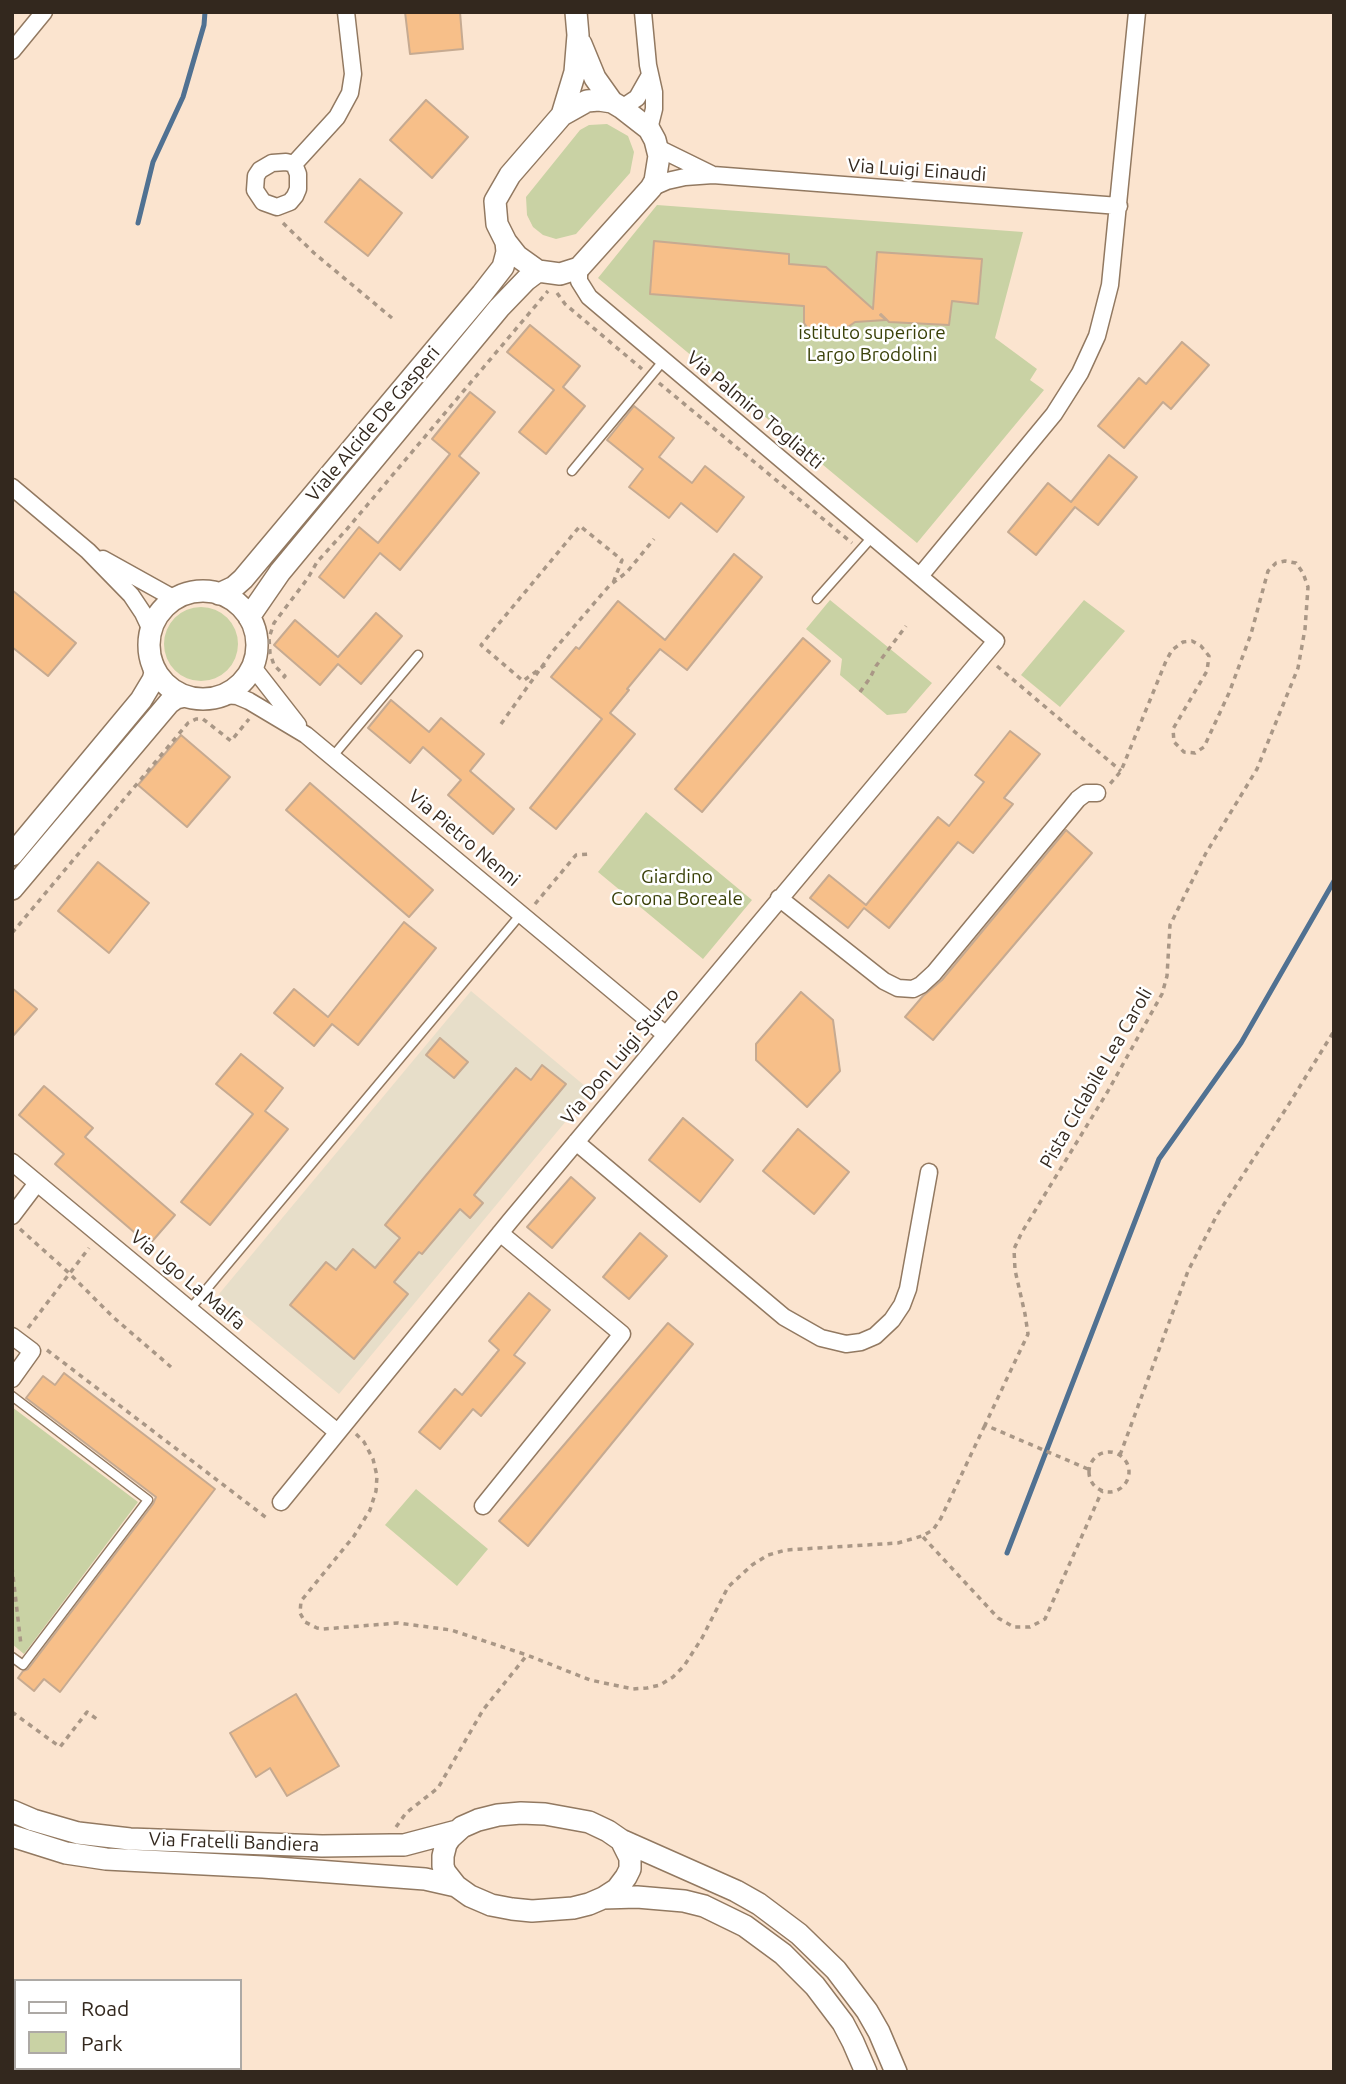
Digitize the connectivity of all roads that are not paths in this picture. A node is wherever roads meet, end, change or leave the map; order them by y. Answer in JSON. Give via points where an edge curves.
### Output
{"nodes":[{"id":1,"x":44,"y":12,"type":"edge"},
{"id":2,"x":346,"y":12,"type":"edge"},
{"id":3,"x":576,"y":12,"type":"edge"},
{"id":4,"x":643,"y":12,"type":"edge"},
{"id":5,"x":1137,"y":12,"type":"edge"},
{"id":6,"x":578,"y":35,"type":"junction"},
{"id":7,"x":12,"y":51,"type":"edge"},
{"id":8,"x":650,"y":75,"type":"junction"},
{"id":9,"x":617,"y":105,"type":"junction"},
{"id":10,"x":562,"y":115,"type":"junction"},
{"id":11,"x":653,"y":139,"type":"junction"},
{"id":12,"x":293,"y":164,"type":"junction"},
{"id":13,"x":713,"y":175,"type":"junction"},
{"id":14,"x":651,"y":188,"type":"junction"},
{"id":15,"x":1119,"y":206,"type":"junction"},
{"id":16,"x":506,"y":242,"type":"junction"},
{"id":17,"x":579,"y":268,"type":"junction"},
{"id":18,"x":538,"y":271,"type":"junction"},
{"id":19,"x":664,"y":360,"type":"junction"},
{"id":20,"x":572,"y":471,"type":"dead end"},
{"id":21,"x":12,"y":487,"type":"edge"},
{"id":22,"x":873,"y":536,"type":"junction"},
{"id":23,"x":88,"y":551,"type":"junction"},
{"id":24,"x":920,"y":576,"type":"junction"},
{"id":25,"x":219,"y":594,"type":"junction"},
{"id":26,"x":175,"y":599,"type":"junction"},
{"id":27,"x":817,"y":600,"type":"dead end"},
{"id":28,"x":249,"y":617,"type":"junction"},
{"id":29,"x":151,"y":630,"type":"junction"},
{"id":30,"x":996,"y":641,"type":"joint"},
{"id":31,"x":418,"y":654,"type":"dead end"},
{"id":32,"x":153,"y":665,"type":"junction"},
{"id":33,"x":253,"y":666,"type":"junction"},
{"id":34,"x":223,"y":695,"type":"junction"},
{"id":35,"x":185,"y":696,"type":"junction"},
{"id":36,"x":306,"y":735,"type":"junction"},
{"id":37,"x":333,"y":756,"type":"junction"},
{"id":38,"x":1097,"y":793,"type":"road end"},
{"id":39,"x":12,"y":855,"type":"edge"},
{"id":40,"x":12,"y":889,"type":"edge"},
{"id":41,"x":779,"y":898,"type":"junction"},
{"id":42,"x":523,"y":914,"type":"junction"},
{"id":43,"x":666,"y":1035,"type":"junction"},
{"id":44,"x":576,"y":1142,"type":"junction"},
{"id":45,"x":12,"y":1162,"type":"edge"},
{"id":46,"x":929,"y":1172,"type":"dead end"},
{"id":47,"x":37,"y":1183,"type":"junction"},
{"id":48,"x":12,"y":1216,"type":"edge"},
{"id":49,"x":500,"y":1233,"type":"junction"},
{"id":50,"x":191,"y":1309,"type":"junction"},
{"id":51,"x":21,"y":1343,"type":"edge"},
{"id":52,"x":12,"y":1378,"type":"edge"},
{"id":53,"x":12,"y":1396,"type":"edge"},
{"id":54,"x":341,"y":1426,"type":"junction"},
{"id":55,"x":281,"y":1502,"type":"dead end"},
{"id":56,"x":483,"y":1506,"type":"dead end"},
{"id":57,"x":16,"y":1662,"type":"edge"},
{"id":58,"x":12,"y":1811,"type":"edge"},
{"id":59,"x":457,"y":1831,"type":"junction"},
{"id":60,"x":12,"y":1836,"type":"edge"},
{"id":61,"x":621,"y":1840,"type":"junction"},
{"id":62,"x":456,"y":1886,"type":"junction"},
{"id":63,"x":603,"y":1898,"type":"junction"},
{"id":64,"x":866,"y":2072,"type":"edge"},
{"id":65,"x":896,"y":2072,"type":"edge"}],
"edges":[{"from":1,"to":7,"type":"street"},
{"from":2,"to":12,"type":"street","via":[[353,79],[350,93],[337,117]]},
{"from":3,"to":6,"type":"street"},
{"from":4,"to":8,"type":"street"},
{"from":5,"to":15,"type":"street"},
{"from":6,"to":9,"type":"street","via":[[601,90]]},
{"from":6,"to":10,"type":"street","via":[[575,72]]},
{"from":8,"to":9,"type":"street","via":[[638,98]]},
{"from":8,"to":11,"type":"street"},
{"from":9,"to":10,"type":"street","via":[[587,101]]},
{"from":9,"to":11,"type":"street"},
{"from":10,"to":16,"type":"street","via":[[510,175],[495,201],[497,225]]},
{"from":11,"to":13,"type":"street","name":"Via Luigi Einaudi"},
{"from":11,"to":14,"type":"street","via":[[659,164]]},
{"from":12,"to":12,"type":"street","via":[[298,174],[295,196],[277,207],[263,202],[255,190],[260,170],[272,163]]},
{"from":13,"to":14,"type":"street","name":"Via Luigi Einaudi","via":[[667,181]]},
{"from":13,"to":15,"type":"street","name":"Via Luigi Einaudi"},
{"from":14,"to":17,"type":"street"},
{"from":15,"to":24,"type":"street","via":[[1107,301],[1089,355],[1037,436]]},
{"from":16,"to":18,"type":"street"},
{"from":16,"to":25,"type":"street","name":"Viale Alcide De Gasperi","via":[[503,267],[482,293],[243,579]]},
{"from":17,"to":18,"type":"street","via":[[560,274]]},
{"from":17,"to":19,"type":"street","name":"Via Palmiro Togliatti","via":[[586,293]]},
{"from":18,"to":28,"type":"street","name":"Viale Alcide De Gasperi","via":[[499,307],[279,572]]},
{"from":19,"to":20,"type":"lane"},
{"from":19,"to":22,"type":"street","name":"Via Palmiro Togliatti"},
{"from":21,"to":23,"type":"street"},
{"from":22,"to":24,"type":"street","name":"Via Palmiro Togliatti"},
{"from":22,"to":27,"type":"lane"},
{"from":23,"to":26,"type":"street"},
{"from":23,"to":29,"type":"street","via":[[131,595]]},
{"from":24,"to":30,"type":"street","name":"Via Palmiro Togliatti"},
{"from":25,"to":26,"type":"street","via":[[192,592]]},
{"from":25,"to":28,"type":"street"},
{"from":26,"to":29,"type":"street","via":[[164,607]]},
{"from":28,"to":33,"type":"street","via":[[256,636]]},
{"from":29,"to":32,"type":"street"},
{"from":30,"to":41,"type":"street","name":"Via Don Luigi Sturzo"},
{"from":31,"to":37,"type":"lane"},
{"from":32,"to":35,"type":"street","via":[[166,684]]},
{"from":32,"to":39,"type":"street","via":[[153,680],[141,700]]},
{"from":33,"to":34,"type":"street","via":[[241,683]]},
{"from":33,"to":36,"type":"street"},
{"from":34,"to":35,"type":"street"},
{"from":34,"to":36,"type":"street","name":"Via Pietro Nenni","via":[[241,697]]},
{"from":35,"to":40,"type":"street","via":[[170,702]]},
{"from":36,"to":37,"type":"street","name":"Via Pietro Nenni"},
{"from":37,"to":42,"type":"street","name":"Via Pietro Nenni"},
{"from":38,"to":41,"type":"street","via":[[1078,799],[934,973],[913,989],[884,981]]},
{"from":41,"to":43,"type":"street","name":"Via Don Luigi Sturzo"},
{"from":42,"to":43,"type":"street","name":"Via Pietro Nenni"},
{"from":42,"to":50,"type":"lane"},
{"from":43,"to":44,"type":"street","name":"Via Don Luigi Sturzo"},
{"from":44,"to":46,"type":"street","via":[[784,1317],[821,1338],[846,1344],[875,1336],[904,1301]]},
{"from":44,"to":49,"type":"street","name":"Via Don Luigi Sturzo"},
{"from":45,"to":47,"type":"street","name":"Via Ugo La Malfa"},
{"from":47,"to":48,"type":"street"},
{"from":47,"to":50,"type":"street","name":"Via Ugo La Malfa"},
{"from":49,"to":54,"type":"street","name":"Via Don Luigi Sturzo"},
{"from":49,"to":56,"type":"street","via":[[622,1335]]},
{"from":50,"to":54,"type":"street","name":"Via Ugo La Malfa"},
{"from":51,"to":52,"type":"street"},
{"from":53,"to":57,"type":"lane","via":[[148,1500]]},
{"from":54,"to":55,"type":"street","name":"Via Don Luigi Sturzo"},
{"from":58,"to":59,"type":"street","name":"Via Fratelli Bandiera","via":[[78,1833],[130,1839],[400,1845]]},
{"from":59,"to":61,"type":"street","name":"Via Fratelli Bandiera","via":[[488,1817],[534,1813],[589,1822]]},
{"from":59,"to":62,"type":"street","via":[[446,1844],[443,1860],[445,1872]]},
{"from":60,"to":62,"type":"street","name":"Via Fratelli Bandiera","via":[[66,1853],[106,1859],[332,1871]]},
{"from":61,"to":63,"type":"street","name":"Via Fratelli Bandiera","via":[[630,1869],[617,1889]]},
{"from":61,"to":65,"type":"street","name":"Via Fratelli Bandiera","via":[[736,1891],[799,1934],[836,1970],[867,2011]]},
{"from":62,"to":63,"type":"street","name":"Via Fratelli Bandiera","via":[[481,1901],[512,1909],[554,1910]]},
{"from":63,"to":64,"type":"street","name":"Via Fratelli Bandiera","via":[[684,1901],[745,1926],[815,1986],[842,2023]]}]}
